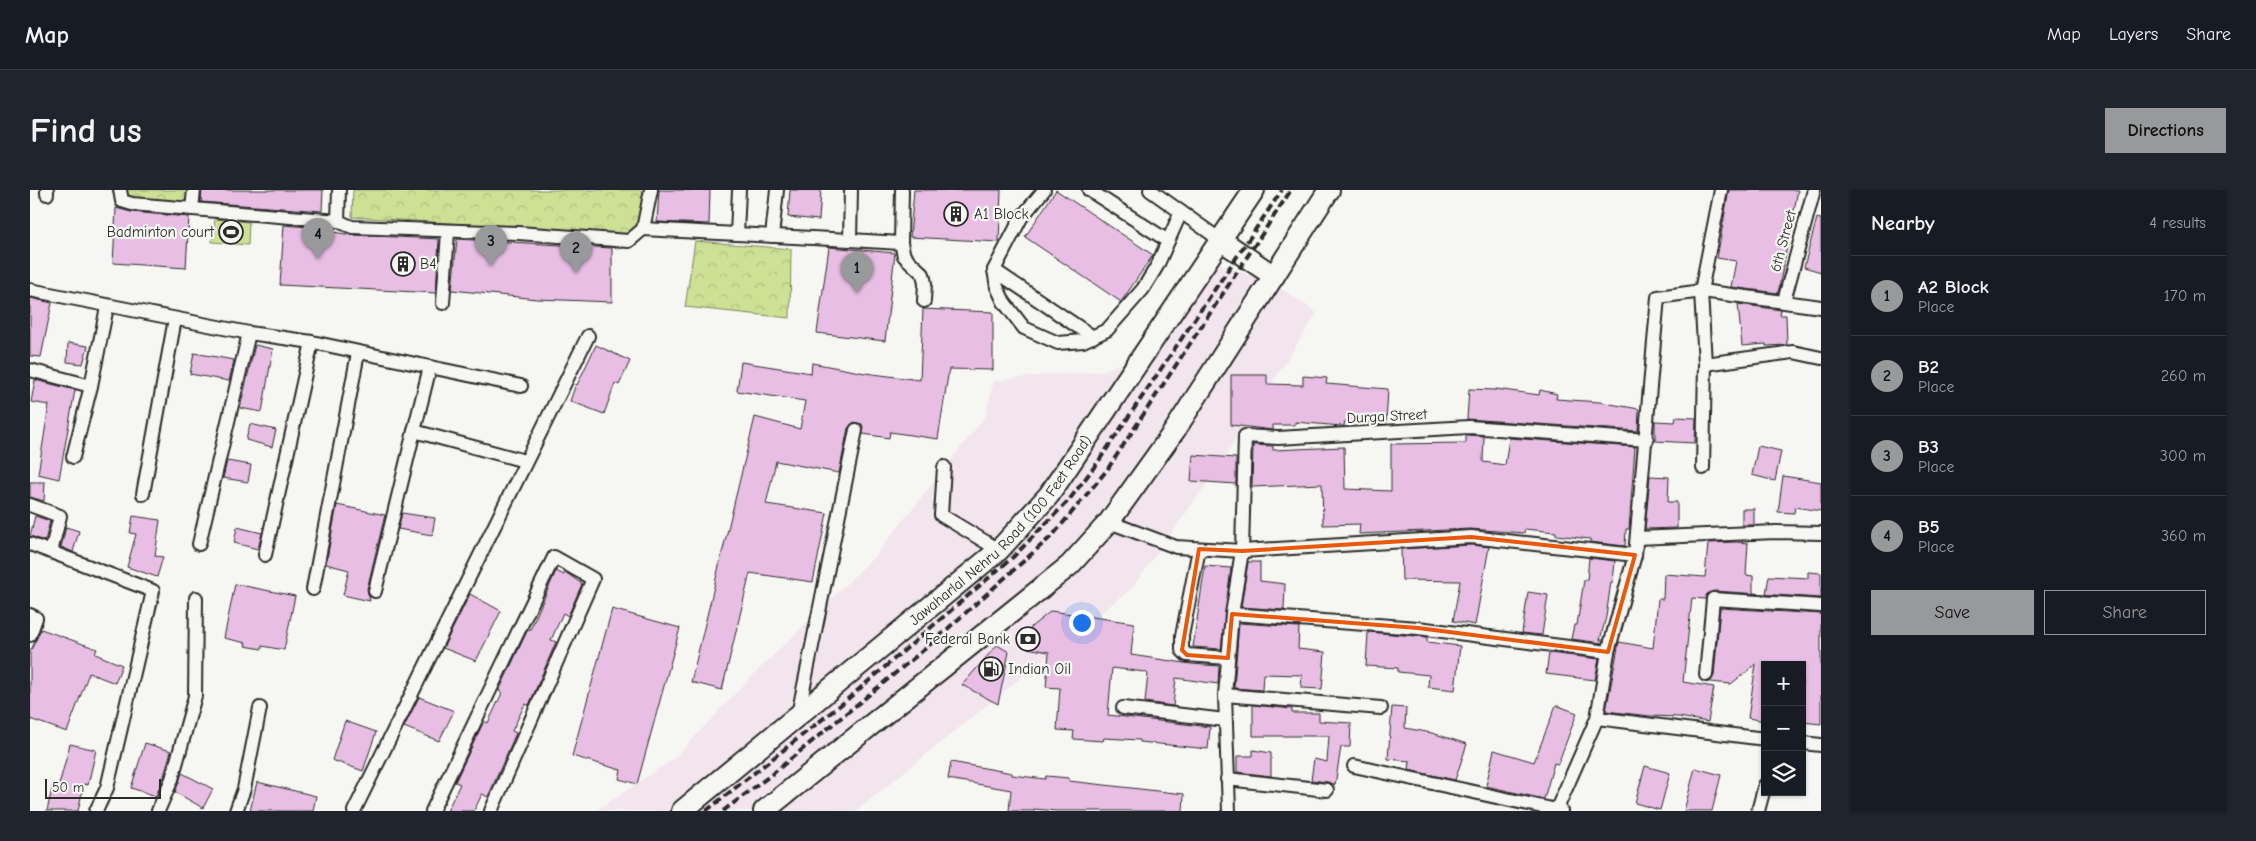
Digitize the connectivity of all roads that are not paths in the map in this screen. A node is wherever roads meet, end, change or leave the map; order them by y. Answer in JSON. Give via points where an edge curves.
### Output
{"nodes":[{"id":1,"x":120,"y":190,"type":"edge"},
{"id":2,"x":194,"y":190,"type":"edge"},
{"id":3,"x":339,"y":190,"type":"edge"},
{"id":4,"x":651,"y":190,"type":"edge"},
{"id":5,"x":739,"y":190,"type":"edge"},
{"id":6,"x":777,"y":190,"type":"edge"},
{"id":7,"x":851,"y":190,"type":"edge"},
{"id":8,"x":902,"y":190,"type":"edge"},
{"id":9,"x":1044,"y":190,"type":"edge"},
{"id":10,"x":1089,"y":190,"type":"edge"},
{"id":11,"x":1150,"y":190,"type":"edge"},
{"id":12,"x":1254,"y":190,"type":"edge"},
{"id":13,"x":1329,"y":190,"type":"edge"},
{"id":14,"x":1721,"y":190,"type":"edge"},
{"id":15,"x":1814,"y":190,"type":"edge"},
{"id":16,"x":192,"y":209,"type":"junction"},
{"id":17,"x":1180,"y":212,"type":"junction"},
{"id":18,"x":338,"y":221,"type":"junction"},
{"id":19,"x":643,"y":229,"type":"junction"},
{"id":20,"x":448,"y":232,"type":"junction"},
{"id":21,"x":737,"y":234,"type":"junction"},
{"id":22,"x":772,"y":236,"type":"junction"},
{"id":23,"x":1219,"y":239,"type":"junction"},
{"id":24,"x":850,"y":240,"type":"junction"},
{"id":25,"x":1168,"y":241,"type":"junction"},
{"id":26,"x":901,"y":243,"type":"junction"},
{"id":27,"x":994,"y":270,"type":"junction"},
{"id":28,"x":1274,"y":276,"type":"junction"},
{"id":29,"x":30,"y":290,"type":"edge"},
{"id":30,"x":1701,"y":290,"type":"junction"},
{"id":31,"x":924,"y":301,"type":"dead end"},
{"id":32,"x":1784,"y":301,"type":"junction"},
{"id":33,"x":443,"y":303,"type":"dead end"},
{"id":34,"x":106,"y":307,"type":"junction"},
{"id":35,"x":1821,"y":307,"type":"edge"},
{"id":36,"x":175,"y":318,"type":"junction"},
{"id":37,"x":249,"y":333,"type":"junction"},
{"id":38,"x":588,"y":336,"type":"dead end"},
{"id":39,"x":1093,"y":337,"type":"junction"},
{"id":40,"x":312,"y":342,"type":"junction"},
{"id":41,"x":358,"y":353,"type":"junction"},
{"id":42,"x":1821,"y":358,"type":"edge"},
{"id":43,"x":1705,"y":364,"type":"junction"},
{"id":44,"x":430,"y":367,"type":"junction"},
{"id":45,"x":30,"y":370,"type":"edge"},
{"id":46,"x":91,"y":386,"type":"junction"},
{"id":47,"x":521,"y":386,"type":"dead end"},
{"id":48,"x":856,"y":430,"type":"dead end"},
{"id":49,"x":414,"y":431,"type":"junction"},
{"id":50,"x":1646,"y":440,"type":"junction"},
{"id":51,"x":73,"y":457,"type":"dead end"},
{"id":52,"x":525,"y":461,"type":"junction"},
{"id":53,"x":944,"y":467,"type":"dead end"},
{"id":54,"x":1702,"y":468,"type":"dead end"},
{"id":55,"x":143,"y":494,"type":"dead end"},
{"id":56,"x":30,"y":505,"type":"edge"},
{"id":57,"x":1109,"y":522,"type":"junction"},
{"id":58,"x":1821,"y":533,"type":"edge"},
{"id":59,"x":1637,"y":538,"type":"junction"},
{"id":60,"x":30,"y":544,"type":"edge"},
{"id":61,"x":199,"y":544,"type":"dead end"},
{"id":62,"x":1198,"y":548,"type":"junction"},
{"id":63,"x":999,"y":550,"type":"junction"},
{"id":64,"x":1242,"y":551,"type":"junction"},
{"id":65,"x":51,"y":552,"type":"junction"},
{"id":66,"x":265,"y":555,"type":"dead end"},
{"id":67,"x":1635,"y":555,"type":"junction"},
{"id":68,"x":313,"y":589,"type":"dead end"},
{"id":69,"x":375,"y":591,"type":"dead end"},
{"id":70,"x":196,"y":598,"type":"dead end"},
{"id":71,"x":1821,"y":606,"type":"edge"},
{"id":72,"x":1232,"y":614,"type":"junction"},
{"id":73,"x":30,"y":615,"type":"edge"},
{"id":74,"x":30,"y":635,"type":"edge"},
{"id":75,"x":1608,"y":652,"type":"junction"},
{"id":76,"x":1228,"y":658,"type":"junction"},
{"id":77,"x":1706,"y":675,"type":"dead end"},
{"id":78,"x":1225,"y":695,"type":"junction"},
{"id":79,"x":260,"y":708,"type":"dead end"},
{"id":80,"x":1123,"y":708,"type":"dead end"},
{"id":81,"x":1381,"y":708,"type":"dead end"},
{"id":82,"x":798,"y":715,"type":"junction"},
{"id":83,"x":1597,"y":718,"type":"junction"},
{"id":84,"x":1224,"y":720,"type":"junction"},
{"id":85,"x":1761,"y":738,"type":"edge"},
{"id":86,"x":1806,"y":743,"type":"edge"},
{"id":87,"x":1821,"y":745,"type":"edge"},
{"id":88,"x":1354,"y":766,"type":"dead end"},
{"id":89,"x":1227,"y":779,"type":"junction"},
{"id":90,"x":1326,"y":790,"type":"dead end"},
{"id":91,"x":1762,"y":796,"type":"edge"},
{"id":92,"x":96,"y":811,"type":"edge"},
{"id":93,"x":158,"y":811,"type":"edge"},
{"id":94,"x":236,"y":811,"type":"edge"},
{"id":95,"x":354,"y":811,"type":"edge"},
{"id":96,"x":432,"y":811,"type":"edge"},
{"id":97,"x":491,"y":811,"type":"edge"},
{"id":98,"x":682,"y":811,"type":"edge"},
{"id":99,"x":764,"y":811,"type":"edge"},
{"id":100,"x":1229,"y":811,"type":"edge"},
{"id":101,"x":1558,"y":811,"type":"edge"},
{"id":102,"x":1758,"y":811,"type":"edge"}],
"edges":[{"from":1,"to":16,"type":"street","via":[[122,201],[127,204]]},
{"from":2,"to":16,"type":"street"},
{"from":3,"to":18,"type":"street"},
{"from":4,"to":19,"type":"street"},
{"from":5,"to":21,"type":"street"},
{"from":6,"to":22,"type":"street"},
{"from":7,"to":24,"type":"street"},
{"from":8,"to":26,"type":"street"},
{"from":9,"to":27,"type":"street","via":[[1021,218]]},
{"from":10,"to":25,"type":"street"},
{"from":11,"to":17,"type":"street"},
{"from":12,"to":23,"type":"main road","name":"Jawaharlal Nehru Road (100 Feet Road)"},
{"from":13,"to":28,"type":"main road"},
{"from":14,"to":30,"type":"street"},
{"from":15,"to":32,"type":"street","name":"6th Street"},
{"from":16,"to":18,"type":"street"},
{"from":17,"to":23,"type":"street"},
{"from":17,"to":25,"type":"street"},
{"from":18,"to":20,"type":"street","via":[[352,227]]},
{"from":19,"to":20,"type":"street","via":[[629,241]]},
{"from":19,"to":21,"type":"street"},
{"from":20,"to":33,"type":"street"},
{"from":21,"to":22,"type":"street"},
{"from":22,"to":24,"type":"street"},
{"from":23,"to":28,"type":"main road"},
{"from":23,"to":63,"type":"main road","name":"Jawaharlal Nehru Road (100 Feet Road)","via":[[1049,495]]},
{"from":24,"to":26,"type":"street"},
{"from":25,"to":39,"type":"street","via":[[1143,289],[1107,330]]},
{"from":26,"to":31,"type":"street","via":[[904,256],[923,274]]},
{"from":27,"to":39,"type":"street"},
{"from":27,"to":39,"type":"street","via":[[1004,302],[1024,328],[1058,343]]},
{"from":28,"to":57,"type":"main road","via":[[1175,430]]},
{"from":29,"to":34,"type":"street"},
{"from":30,"to":32,"type":"street"},
{"from":30,"to":43,"type":"street"},
{"from":30,"to":50,"type":"street","via":[[1658,297]]},
{"from":32,"to":35,"type":"street"},
{"from":34,"to":36,"type":"street"},
{"from":34,"to":46,"type":"street"},
{"from":36,"to":37,"type":"street"},
{"from":36,"to":55,"type":"street"},
{"from":37,"to":40,"type":"street"},
{"from":37,"to":61,"type":"street"},
{"from":38,"to":52,"type":"street"},
{"from":40,"to":41,"type":"street"},
{"from":40,"to":66,"type":"street"},
{"from":41,"to":44,"type":"street"},
{"from":41,"to":68,"type":"street"},
{"from":42,"to":43,"type":"street","via":[[1793,352]]},
{"from":43,"to":54,"type":"street"},
{"from":44,"to":47,"type":"street"},
{"from":44,"to":49,"type":"street"},
{"from":45,"to":46,"type":"street"},
{"from":46,"to":51,"type":"street"},
{"from":48,"to":82,"type":"street"},
{"from":49,"to":52,"type":"street"},
{"from":49,"to":69,"type":"street"},
{"from":50,"to":59,"type":"street"},
{"from":50,"to":64,"type":"street","name":"Durga Street","via":[[1469,427],[1278,438],[1244,436]]},
{"from":52,"to":95,"type":"street"},
{"from":53,"to":63,"type":"street","via":[[941,514]]},
{"from":56,"to":65,"type":"street","via":[[60,516]]},
{"from":57,"to":62,"type":"street","via":[[1176,547]]},
{"from":57,"to":99,"type":"main road","via":[[1070,565]]},
{"from":58,"to":59,"type":"street"},
{"from":59,"to":67,"type":"street"},
{"from":60,"to":65,"type":"street"},
{"from":62,"to":64,"type":"street"},
{"from":62,"to":76,"type":"street","via":[[1182,650],[1188,655]]},
{"from":63,"to":82,"type":"main road","name":"Jawaharlal Nehru Road (100 Feet Road)"},
{"from":64,"to":67,"type":"street","via":[[1471,537]]},
{"from":64,"to":72,"type":"street"},
{"from":65,"to":92,"type":"street","via":[[153,591],[107,788]]},
{"from":67,"to":75,"type":"street"},
{"from":70,"to":93,"type":"street","via":[[195,696],[172,779]]},
{"from":71,"to":77,"type":"street","via":[[1713,599]]},
{"from":72,"to":75,"type":"street","via":[[1418,628]]},
{"from":72,"to":76,"type":"street"},
{"from":73,"to":74,"type":"street","via":[[36,618]]},
{"from":75,"to":83,"type":"street"},
{"from":76,"to":78,"type":"street"},
{"from":78,"to":81,"type":"street"},
{"from":78,"to":84,"type":"street"},
{"from":79,"to":94,"type":"street","via":[[244,789]]},
{"from":80,"to":84,"type":"street"},
{"from":82,"to":98,"type":"main road","name":"Jawaharlal Nehru Road (100 Feet Road)"},
{"from":83,"to":85,"type":"street"},
{"from":83,"to":101,"type":"street"},
{"from":84,"to":89,"type":"street"},
{"from":86,"to":87,"type":"street"},
{"from":88,"to":101,"type":"street"},
{"from":89,"to":90,"type":"street"},
{"from":89,"to":100,"type":"street"},
{"from":91,"to":102,"type":"street"},
{"from":96,"to":97,"type":"street","via":[[554,557],[592,578]]}]}
